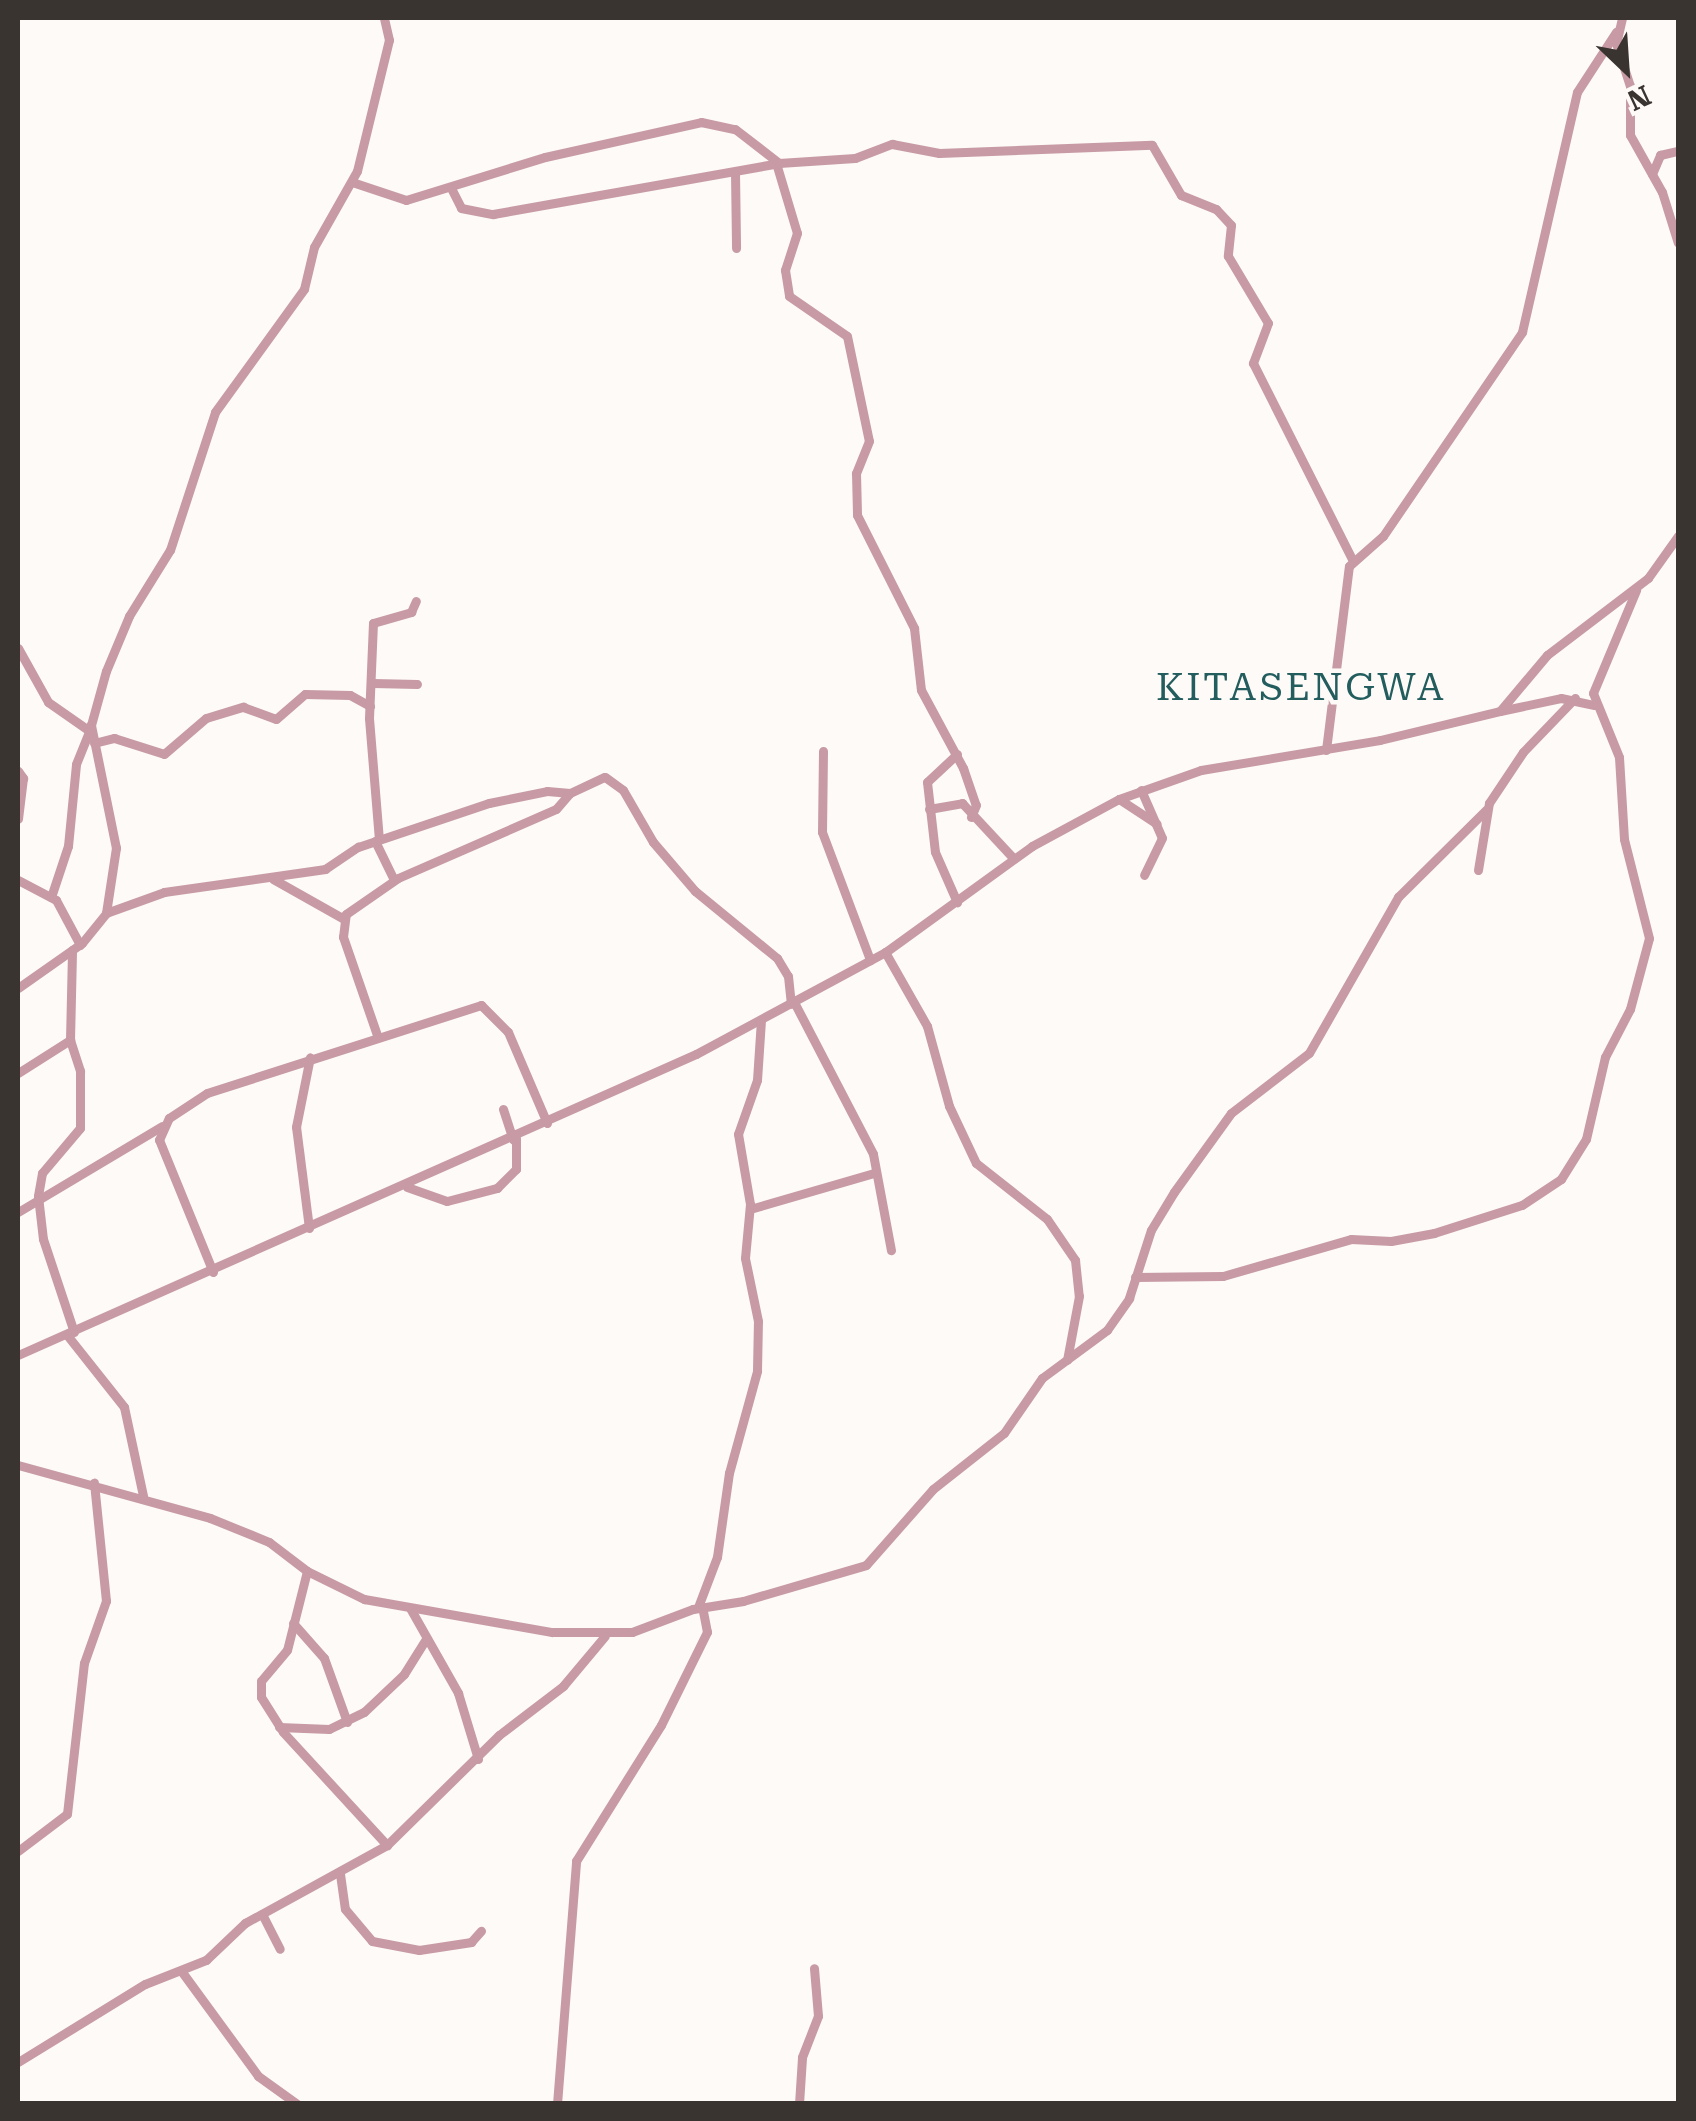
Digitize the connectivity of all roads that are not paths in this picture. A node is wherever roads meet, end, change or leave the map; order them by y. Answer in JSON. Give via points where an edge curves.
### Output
{"nodes":[{"id":1,"x":384,"y":18,"type":"edge"},
{"id":2,"x":1622,"y":18,"type":"edge"},
{"id":3,"x":1616,"y":32,"type":"junction"},
{"id":4,"x":1678,"y":151,"type":"edge"},
{"id":5,"x":778,"y":163,"type":"junction"},
{"id":6,"x":734,"y":172,"type":"junction"},
{"id":7,"x":1652,"y":174,"type":"junction"},
{"id":8,"x":352,"y":182,"type":"junction"},
{"id":9,"x":450,"y":188,"type":"junction"},
{"id":10,"x":1678,"y":243,"type":"edge"},
{"id":11,"x":736,"y":248,"type":"dead end"},
{"id":12,"x":1678,"y":536,"type":"edge"},
{"id":13,"x":1352,"y":561,"type":"junction"},
{"id":14,"x":1636,"y":590,"type":"junction"},
{"id":15,"x":416,"y":601,"type":"dead end"},
{"id":16,"x":18,"y":648,"type":"edge"},
{"id":17,"x":373,"y":683,"type":"junction"},
{"id":18,"x":417,"y":684,"type":"dead end"},
{"id":19,"x":1575,"y":698,"type":"junction"},
{"id":20,"x":1594,"y":704,"type":"junction"},
{"id":21,"x":370,"y":706,"type":"junction"},
{"id":22,"x":1500,"y":711,"type":"junction"},
{"id":23,"x":91,"y":735,"type":"junction"},
{"id":24,"x":1326,"y":750,"type":"junction"},
{"id":25,"x":823,"y":751,"type":"dead end"},
{"id":26,"x":957,"y":754,"type":"junction"},
{"id":27,"x":18,"y":771,"type":"edge"},
{"id":28,"x":1141,"y":790,"type":"junction"},
{"id":29,"x":570,"y":794,"type":"junction"},
{"id":30,"x":1119,"y":798,"type":"junction"},
{"id":31,"x":930,"y":808,"type":"junction"},
{"id":32,"x":1486,"y":810,"type":"junction"},
{"id":33,"x":972,"y":817,"type":"junction"},
{"id":34,"x":18,"y":819,"type":"edge"},
{"id":35,"x":1157,"y":824,"type":"junction"},
{"id":36,"x":377,"y":840,"type":"junction"},
{"id":37,"x":1014,"y":860,"type":"junction"},
{"id":38,"x":1478,"y":870,"type":"dead end"},
{"id":39,"x":1144,"y":875,"type":"dead end"},
{"id":40,"x":273,"y":879,"type":"junction"},
{"id":41,"x":18,"y":880,"type":"edge"},
{"id":42,"x":394,"y":880,"type":"junction"},
{"id":43,"x":52,"y":897,"type":"junction"},
{"id":44,"x":957,"y":902,"type":"junction"},
{"id":45,"x":106,"y":912,"type":"junction"},
{"id":46,"x":344,"y":919,"type":"junction"},
{"id":47,"x":76,"y":948,"type":"junction"},
{"id":48,"x":886,"y":952,"type":"junction"},
{"id":49,"x":870,"y":960,"type":"junction"},
{"id":50,"x":18,"y":976,"type":"edge"},
{"id":51,"x":32,"y":976,"type":"junction"},
{"id":52,"x":18,"y":988,"type":"edge"},
{"id":53,"x":792,"y":1003,"type":"junction"},
{"id":54,"x":761,"y":1020,"type":"junction"},
{"id":55,"x":378,"y":1035,"type":"junction"},
{"id":56,"x":70,"y":1040,"type":"junction"},
{"id":57,"x":310,"y":1057,"type":"junction"},
{"id":58,"x":18,"y":1074,"type":"edge"},
{"id":59,"x":503,"y":1110,"type":"dead end"},
{"id":60,"x":547,"y":1123,"type":"junction"},
{"id":61,"x":162,"y":1126,"type":"junction"},
{"id":62,"x":514,"y":1138,"type":"junction"},
{"id":63,"x":874,"y":1173,"type":"junction"},
{"id":64,"x":407,"y":1188,"type":"junction"},
{"id":65,"x":38,"y":1201,"type":"junction"},
{"id":66,"x":750,"y":1209,"type":"junction"},
{"id":67,"x":18,"y":1212,"type":"edge"},
{"id":68,"x":309,"y":1228,"type":"junction"},
{"id":69,"x":890,"y":1250,"type":"dead end"},
{"id":70,"x":213,"y":1272,"type":"junction"},
{"id":71,"x":1135,"y":1277,"type":"junction"},
{"id":72,"x":70,"y":1333,"type":"junction"},
{"id":73,"x":18,"y":1355,"type":"edge"},
{"id":74,"x":1067,"y":1360,"type":"junction"},
{"id":75,"x":18,"y":1463,"type":"edge"},
{"id":76,"x":140,"y":1476,"type":"junction"},
{"id":77,"x":94,"y":1483,"type":"junction"},
{"id":78,"x":112,"y":1487,"type":"junction"},
{"id":79,"x":143,"y":1496,"type":"junction"},
{"id":80,"x":307,"y":1572,"type":"junction"},
{"id":81,"x":700,"y":1607,"type":"junction"},
{"id":82,"x":410,"y":1608,"type":"junction"},
{"id":83,"x":293,"y":1623,"type":"junction"},
{"id":84,"x":605,"y":1636,"type":"junction"},
{"id":85,"x":425,"y":1640,"type":"junction"},
{"id":86,"x":348,"y":1722,"type":"junction"},
{"id":87,"x":279,"y":1727,"type":"junction"},
{"id":88,"x":478,"y":1759,"type":"junction"},
{"id":89,"x":388,"y":1846,"type":"junction"},
{"id":90,"x":18,"y":1851,"type":"edge"},
{"id":91,"x":340,"y":1874,"type":"junction"},
{"id":92,"x":262,"y":1914,"type":"junction"},
{"id":93,"x":480,"y":1931,"type":"dead end"},
{"id":94,"x":280,"y":1949,"type":"dead end"},
{"id":95,"x":814,"y":1968,"type":"dead end"},
{"id":96,"x":182,"y":1972,"type":"junction"},
{"id":97,"x":18,"y":2062,"type":"edge"},
{"id":98,"x":297,"y":2104,"type":"edge"},
{"id":99,"x":557,"y":2104,"type":"edge"},
{"id":100,"x":799,"y":2104,"type":"edge"}],
"edges":[{"from":1,"to":8,"type":"street","via":[[390,40]]},
{"from":2,"to":3,"type":"street"},
{"from":3,"to":7,"type":"street","via":[[1630,86],[1630,134]]},
{"from":3,"to":13,"type":"street","via":[[1577,92],[1522,332],[1383,536]]},
{"from":4,"to":7,"type":"street","via":[[1660,156]]},
{"from":5,"to":6,"type":"street"},
{"from":5,"to":9,"type":"street","via":[[735,129],[701,122],[544,157]]},
{"from":5,"to":13,"type":"street","via":[[855,158],[892,144],[939,153],[1158,148],[1181,196],[1216,210],[1231,225],[1228,256],[1268,323],[1253,363]]},
{"from":5,"to":26,"type":"street","via":[[796,233],[786,270],[789,296],[847,336],[869,441],[856,474],[856,515],[914,628],[921,690]]},
{"from":6,"to":9,"type":"street","via":[[493,214],[461,208]]},
{"from":6,"to":11,"type":"street"},
{"from":7,"to":10,"type":"street"},
{"from":8,"to":9,"type":"street","via":[[401,200]]},
{"from":8,"to":23,"type":"street","via":[[314,246],[304,289],[215,412],[170,550],[114,648]]},
{"from":12,"to":14,"type":"street"},
{"from":13,"to":24,"type":"street"},
{"from":14,"to":20,"type":"street"},
{"from":14,"to":22,"type":"street","via":[[1547,655]]},
{"from":15,"to":17,"type":"street","via":[[411,612],[375,620]]},
{"from":16,"to":23,"type":"street","via":[[48,702]]},
{"from":17,"to":18,"type":"street"},
{"from":17,"to":21,"type":"street"},
{"from":19,"to":20,"type":"street"},
{"from":19,"to":22,"type":"street"},
{"from":19,"to":32,"type":"street","via":[[1523,752]]},
{"from":20,"to":71,"type":"street","via":[[1619,757],[1625,848],[1648,938],[1630,1010],[1604,1057],[1589,1131],[1561,1179],[1522,1205],[1434,1234],[1351,1239],[1224,1276]]},
{"from":21,"to":23,"type":"street","via":[[350,696],[305,694],[276,719],[243,707],[206,718],[164,754]]},
{"from":21,"to":36,"type":"street"},
{"from":22,"to":24,"type":"street"},
{"from":23,"to":43,"type":"street","via":[[76,764],[68,846]]},
{"from":23,"to":45,"type":"street","via":[[116,848]]},
{"from":24,"to":28,"type":"street","via":[[1201,770]]},
{"from":25,"to":49,"type":"street","via":[[822,832]]},
{"from":26,"to":31,"type":"street","via":[[927,782]]},
{"from":26,"to":33,"type":"street","via":[[976,805]]},
{"from":27,"to":34,"type":"street"},
{"from":28,"to":30,"type":"street"},
{"from":28,"to":35,"type":"street"},
{"from":29,"to":36,"type":"street","via":[[504,800]]},
{"from":29,"to":42,"type":"street","via":[[546,814]]},
{"from":29,"to":53,"type":"street","via":[[599,778],[615,780],[653,842],[695,891],[783,966]]},
{"from":30,"to":35,"type":"street"},
{"from":30,"to":37,"type":"street"},
{"from":31,"to":33,"type":"street","via":[[962,803]]},
{"from":31,"to":44,"type":"street","via":[[939,868]]},
{"from":32,"to":38,"type":"street"},
{"from":32,"to":71,"type":"street","via":[[1398,897],[1309,1054],[1231,1113],[1162,1208]]},
{"from":33,"to":37,"type":"street"},
{"from":35,"to":39,"type":"street","via":[[1161,845]]},
{"from":36,"to":40,"type":"street","via":[[325,869]]},
{"from":36,"to":42,"type":"street"},
{"from":37,"to":44,"type":"street"},
{"from":40,"to":45,"type":"street","via":[[164,892]]},
{"from":40,"to":46,"type":"street"},
{"from":41,"to":43,"type":"street"},
{"from":42,"to":46,"type":"street"},
{"from":43,"to":47,"type":"street"},
{"from":44,"to":48,"type":"street"},
{"from":45,"to":47,"type":"street"},
{"from":46,"to":55,"type":"street","via":[[343,936]]},
{"from":47,"to":51,"type":"street"},
{"from":47,"to":56,"type":"street"},
{"from":48,"to":49,"type":"street"},
{"from":48,"to":74,"type":"street","via":[[927,1026],[949,1106],[976,1163],[1047,1219],[1075,1260],[1079,1296]]},
{"from":49,"to":53,"type":"street"},
{"from":50,"to":51,"type":"street"},
{"from":51,"to":52,"type":"street"},
{"from":53,"to":54,"type":"street"},
{"from":53,"to":63,"type":"street","via":[[856,1116]]},
{"from":54,"to":60,"type":"street"},
{"from":54,"to":66,"type":"street","via":[[757,1080],[738,1128]]},
{"from":55,"to":57,"type":"street"},
{"from":55,"to":60,"type":"street","via":[[488,1007],[508,1032]]},
{"from":56,"to":58,"type":"street"},
{"from":56,"to":65,"type":"street","via":[[80,1071],[80,1128],[42,1173]]},
{"from":57,"to":61,"type":"street","via":[[206,1093]]},
{"from":57,"to":68,"type":"street","via":[[296,1128]]},
{"from":59,"to":62,"type":"street"},
{"from":60,"to":62,"type":"street"},
{"from":61,"to":65,"type":"street"},
{"from":61,"to":70,"type":"street","via":[[165,1159]]},
{"from":62,"to":64,"type":"street"},
{"from":62,"to":64,"type":"street","via":[[516,1170],[497,1188],[446,1201]]},
{"from":63,"to":66,"type":"street"},
{"from":63,"to":69,"type":"street"},
{"from":64,"to":68,"type":"street"},
{"from":65,"to":67,"type":"street"},
{"from":65,"to":72,"type":"street"},
{"from":66,"to":81,"type":"street","via":[[745,1258],[758,1320],[756,1382]]},
{"from":68,"to":70,"type":"street"},
{"from":70,"to":72,"type":"street"},
{"from":71,"to":74,"type":"street","via":[[1108,1330]]},
{"from":72,"to":73,"type":"street"},
{"from":72,"to":76,"type":"street","via":[[124,1407]]},
{"from":74,"to":81,"type":"street","via":[[1042,1378],[994,1444],[933,1489],[866,1566],[744,1602]]},
{"from":75,"to":77,"type":"street"},
{"from":76,"to":78,"type":"street"},
{"from":76,"to":79,"type":"street"},
{"from":77,"to":78,"type":"street"},
{"from":77,"to":90,"type":"street","via":[[106,1601],[84,1663],[67,1814]]},
{"from":78,"to":79,"type":"street"},
{"from":79,"to":80,"type":"street","via":[[268,1542]]},
{"from":80,"to":82,"type":"street","via":[[364,1599]]},
{"from":80,"to":83,"type":"street"},
{"from":81,"to":84,"type":"street"},
{"from":81,"to":99,"type":"street","via":[[707,1632],[661,1725],[576,1861]]},
{"from":82,"to":84,"type":"street"},
{"from":82,"to":85,"type":"street"},
{"from":83,"to":86,"type":"street","via":[[324,1658]]},
{"from":83,"to":87,"type":"street","via":[[287,1650],[259,1689]]},
{"from":84,"to":88,"type":"street","via":[[563,1686]]},
{"from":85,"to":86,"type":"street","via":[[393,1686]]},
{"from":85,"to":88,"type":"street","via":[[458,1693]]},
{"from":86,"to":87,"type":"street","via":[[312,1732]]},
{"from":87,"to":89,"type":"street"},
{"from":88,"to":89,"type":"street"},
{"from":89,"to":91,"type":"street"},
{"from":91,"to":92,"type":"street"},
{"from":91,"to":93,"type":"street","via":[[342,1904],[372,1941],[420,1950],[471,1942]]},
{"from":92,"to":94,"type":"street"},
{"from":92,"to":96,"type":"street"},
{"from":95,"to":100,"type":"street","via":[[818,2016],[802,2057]]},
{"from":96,"to":97,"type":"street","via":[[145,1984]]},
{"from":96,"to":98,"type":"street","via":[[258,2076]]}]}
